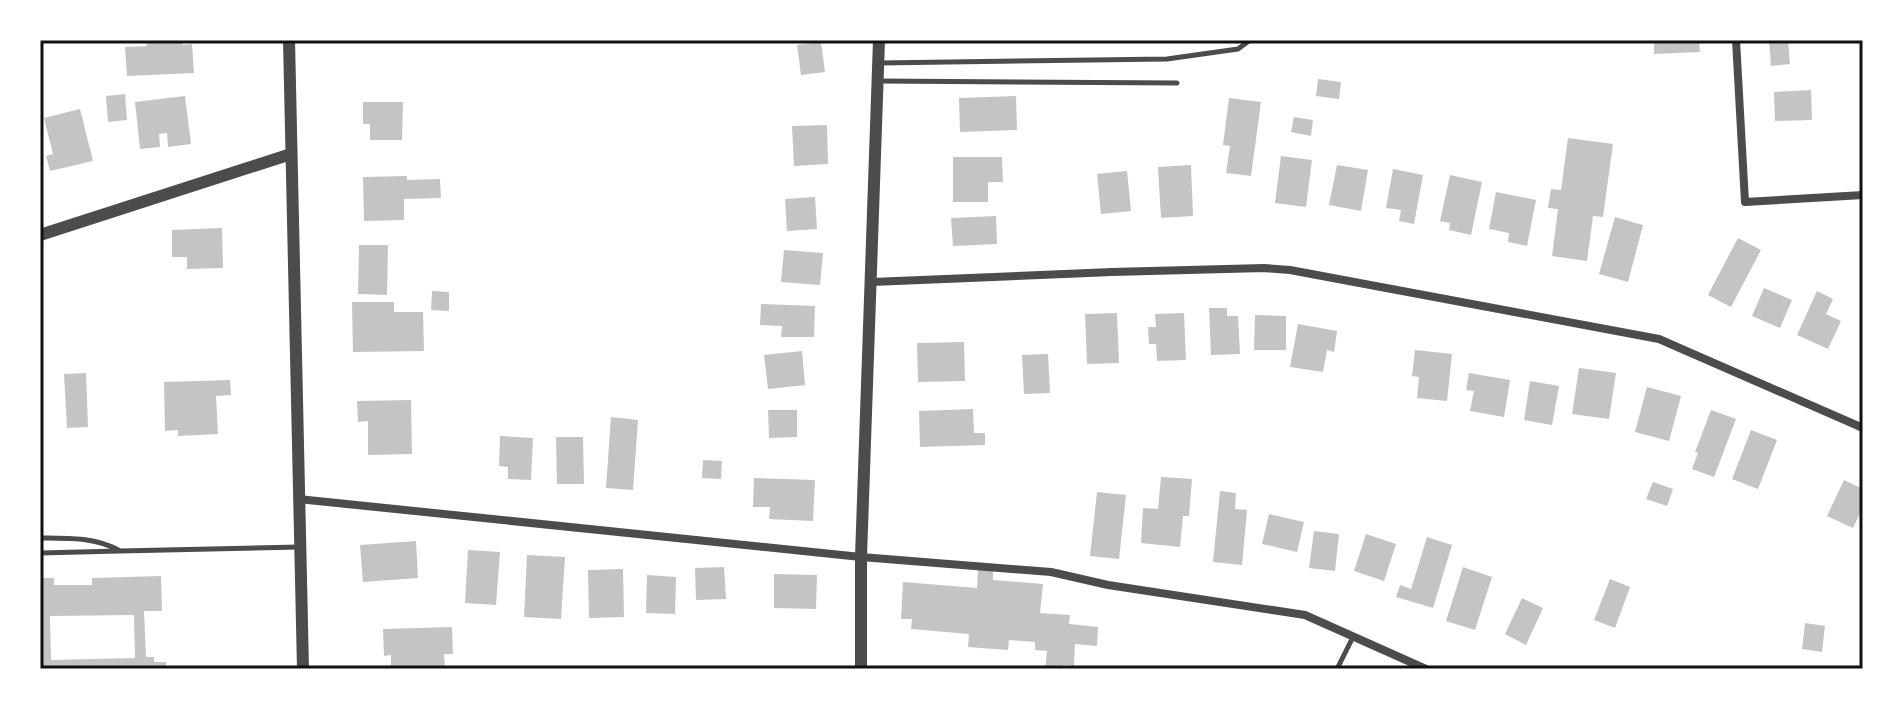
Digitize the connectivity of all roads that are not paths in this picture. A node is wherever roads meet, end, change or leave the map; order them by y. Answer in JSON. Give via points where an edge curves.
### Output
{"nodes":[{"id":1,"x":289,"y":40,"type":"edge"},
{"id":2,"x":879,"y":40,"type":"edge"},
{"id":3,"x":1250,"y":40,"type":"edge"},
{"id":4,"x":1736,"y":40,"type":"edge"},
{"id":5,"x":878,"y":63,"type":"junction"},
{"id":6,"x":877,"y":81,"type":"junction"},
{"id":7,"x":1177,"y":83,"type":"dead end"},
{"id":8,"x":291,"y":154,"type":"junction"},
{"id":9,"x":1863,"y":195,"type":"edge"},
{"id":10,"x":40,"y":235,"type":"edge"},
{"id":11,"x":872,"y":282,"type":"junction"},
{"id":12,"x":1863,"y":428,"type":"edge"},
{"id":13,"x":298,"y":499,"type":"junction"},
{"id":14,"x":40,"y":538,"type":"edge"},
{"id":15,"x":300,"y":547,"type":"junction"},
{"id":16,"x":120,"y":551,"type":"junction"},
{"id":17,"x":40,"y":553,"type":"edge"},
{"id":18,"x":861,"y":557,"type":"junction"},
{"id":19,"x":1354,"y":636,"type":"junction"},
{"id":20,"x":303,"y":669,"type":"edge"},
{"id":21,"x":861,"y":669,"type":"edge"},
{"id":22,"x":1337,"y":669,"type":"edge"},
{"id":23,"x":1426,"y":669,"type":"edge"}],
"edges":[{"from":1,"to":8,"type":"street"},
{"from":2,"to":5,"type":"street"},
{"from":3,"to":5,"type":"lane","via":[[1238,49],[1167,59]]},
{"from":4,"to":9,"type":"street","via":[[1745,202]]},
{"from":5,"to":6,"type":"street"},
{"from":6,"to":7,"type":"lane"},
{"from":6,"to":11,"type":"street"},
{"from":8,"to":10,"type":"street"},
{"from":8,"to":13,"type":"street"},
{"from":11,"to":12,"type":"street","via":[[1290,270],[1659,339]]},
{"from":11,"to":18,"type":"street"},
{"from":13,"to":15,"type":"street"},
{"from":13,"to":18,"type":"street"},
{"from":14,"to":16,"type":"lane","via":[[80,538]]},
{"from":15,"to":16,"type":"lane"},
{"from":15,"to":20,"type":"street"},
{"from":16,"to":17,"type":"lane"},
{"from":18,"to":19,"type":"street","via":[[1051,572],[1305,615]]},
{"from":18,"to":21,"type":"street"},
{"from":19,"to":22,"type":"lane"},
{"from":19,"to":23,"type":"street"}]}
